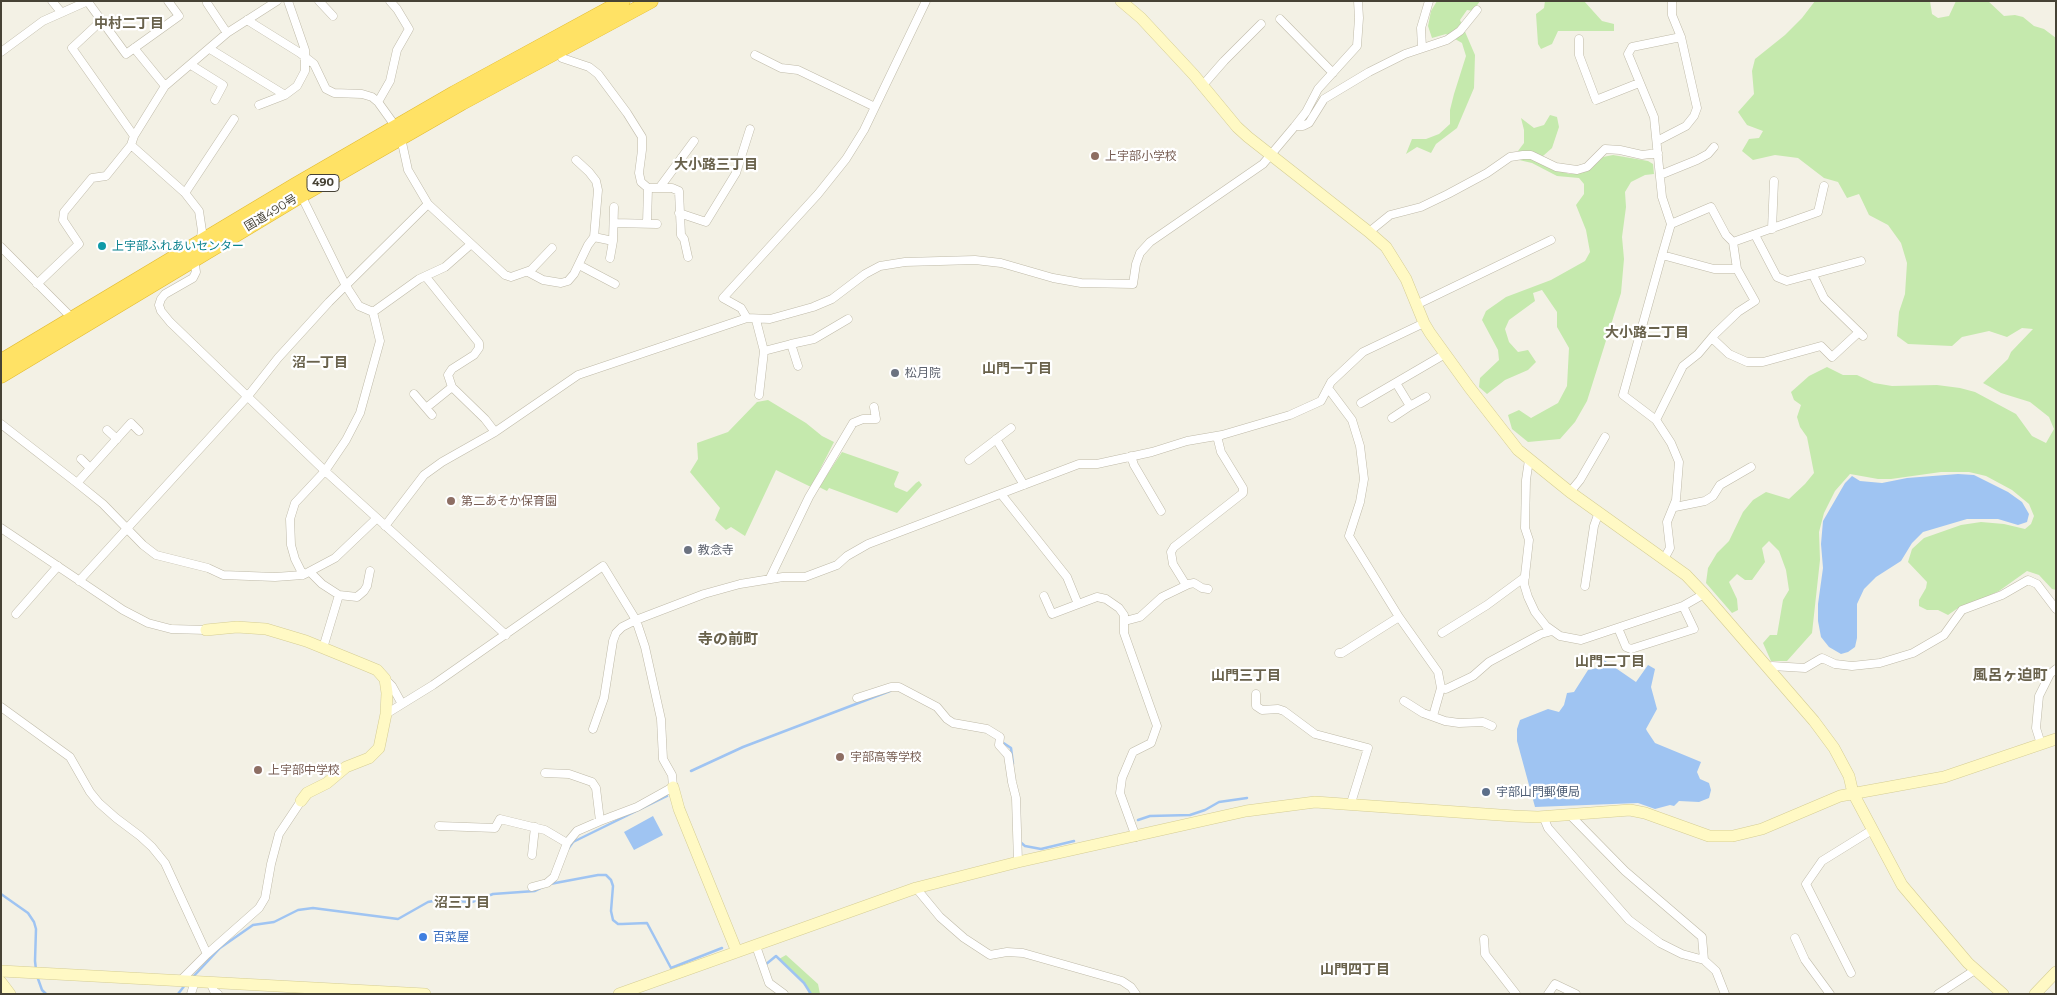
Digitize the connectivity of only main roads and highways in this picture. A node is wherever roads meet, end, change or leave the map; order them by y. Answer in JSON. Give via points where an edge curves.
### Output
{"nodes":[{"id":1,"x":623,"y":1,"type":"edge"},
{"id":2,"x":651,"y":1,"type":"edge"},
{"id":3,"x":555,"y":45,"type":"junction"},
{"id":4,"x":298,"y":190,"type":"junction"},
{"id":5,"x":76,"y":323,"type":"junction"},
{"id":6,"x":1,"y":361,"type":"edge"},
{"id":7,"x":1,"y":376,"type":"edge"}],
"edges":[{"from":1,"to":3,"type":"highway","name":"国道490号","number":"490"},
{"from":2,"to":3,"type":"highway","name":"国道490号","number":"490"},
{"from":3,"to":4,"type":"highway","name":"国道490号","number":"490"},
{"from":4,"to":5,"type":"highway","name":"国道490号","number":"490","via":[[192,260]]},
{"from":4,"to":5,"type":"highway","name":"国道490号","number":"490","via":[[201,241]]},
{"from":5,"to":6,"type":"highway","name":"国道490号","number":"490"},
{"from":5,"to":7,"type":"highway","name":"国道490号","number":"490"}]}
